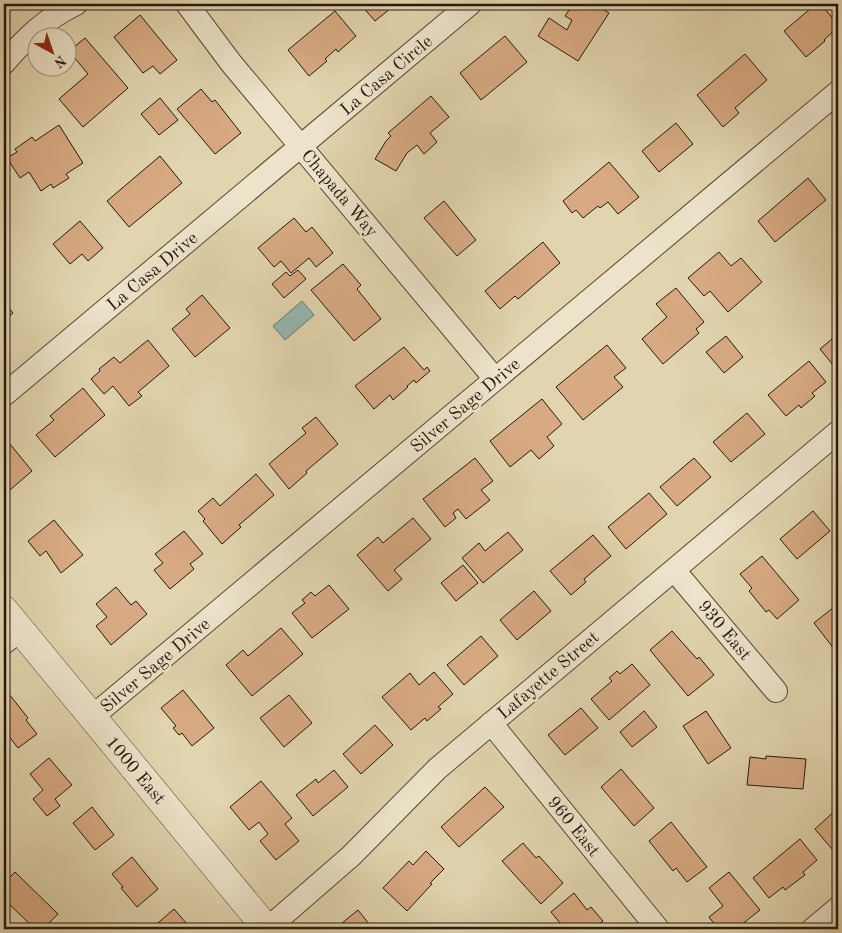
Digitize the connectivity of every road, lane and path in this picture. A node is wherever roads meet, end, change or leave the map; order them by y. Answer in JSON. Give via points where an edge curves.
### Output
{"nodes":[{"id":1,"x":76,"y":4,"type":"edge"},
{"id":2,"x":187,"y":4,"type":"edge"},
{"id":3,"x":470,"y":4,"type":"edge"},
{"id":4,"x":4,"y":63,"type":"edge"},
{"id":5,"x":838,"y":92,"type":"edge"},
{"id":6,"x":301,"y":146,"type":"junction"},
{"id":7,"x":496,"y":379,"type":"junction"},
{"id":8,"x":4,"y":395,"type":"edge"},
{"id":9,"x":838,"y":432,"type":"edge"},
{"id":10,"x":674,"y":570,"type":"junction"},
{"id":11,"x":9,"y":628,"type":"edge"},
{"id":12,"x":776,"y":691,"type":"dead end"},
{"id":13,"x":92,"y":717,"type":"junction"},
{"id":14,"x":491,"y":724,"type":"junction"},
{"id":15,"x":838,"y":908,"type":"edge"},
{"id":16,"x":267,"y":929,"type":"edge"},
{"id":17,"x":658,"y":929,"type":"edge"},
{"id":18,"x":813,"y":929,"type":"edge"}],
"edges":[{"from":1,"to":4,"type":"street","via":[[45,22]]},
{"from":2,"to":6,"type":"street","name":"Chapada Way"},
{"from":3,"to":6,"type":"street","name":"La Casa Circle"},
{"from":5,"to":7,"type":"street","name":"Silver Sage Drive"},
{"from":6,"to":7,"type":"street","name":"Chapada Way"},
{"from":6,"to":8,"type":"street","name":"La Casa Drive"},
{"from":7,"to":13,"type":"street","name":"Silver Sage Drive"},
{"from":9,"to":10,"type":"street","name":"Lafayette Street"},
{"from":10,"to":12,"type":"street","name":"930 East"},
{"from":10,"to":14,"type":"street","name":"Lafayette Street"},
{"from":11,"to":13,"type":"street","name":"1000 East"},
{"from":13,"to":16,"type":"street","name":"1000 East"},
{"from":14,"to":16,"type":"street","name":"Lafayette Street","via":[[437,769],[328,877]]},
{"from":14,"to":17,"type":"street","name":"960 East"},
{"from":15,"to":18,"type":"street"}]}
